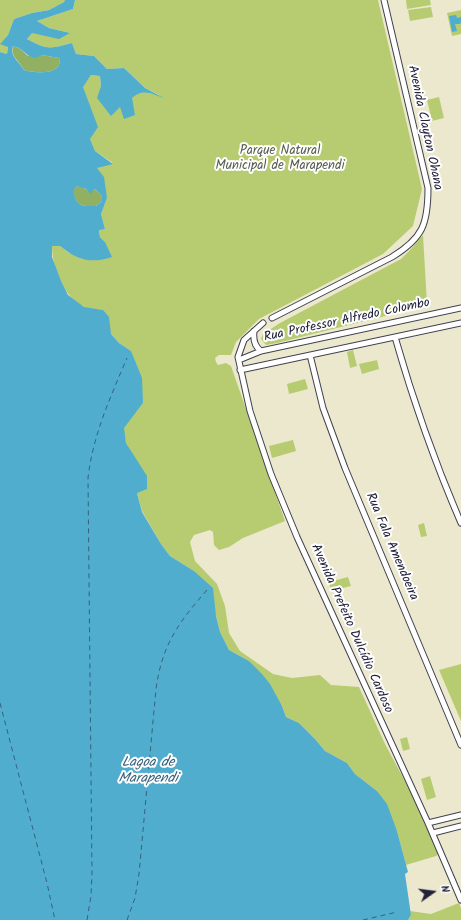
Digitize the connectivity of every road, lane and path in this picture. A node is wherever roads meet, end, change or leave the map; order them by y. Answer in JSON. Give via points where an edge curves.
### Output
{"nodes":[{"id":1,"x":384,"y":0,"type":"edge"},
{"id":2,"x":461,"y":308,"type":"edge"},
{"id":3,"x":272,"y":318,"type":"dead end"},
{"id":4,"x":263,"y":323,"type":"dead end"},
{"id":5,"x":461,"y":323,"type":"edge"},
{"id":6,"x":254,"y":331,"type":"junction"},
{"id":7,"x":395,"y":337,"type":"junction"},
{"id":8,"x":261,"y":351,"type":"junction"},
{"id":9,"x":310,"y":355,"type":"junction"},
{"id":10,"x":239,"y":360,"type":"junction"},
{"id":11,"x":240,"y":370,"type":"junction"},
{"id":12,"x":461,"y":523,"type":"edge"},
{"id":13,"x":454,"y":726,"type":"junction"},
{"id":14,"x":461,"y":727,"type":"edge"},
{"id":15,"x":461,"y":745,"type":"edge"},
{"id":16,"x":461,"y":814,"type":"edge"},
{"id":17,"x":428,"y":823,"type":"junction"},
{"id":18,"x":461,"y":826,"type":"edge"},
{"id":19,"x":433,"y":833,"type":"junction"},
{"id":20,"x":461,"y":900,"type":"edge"}],
"edges":[{"from":1,"to":3,"type":"street","name":"Avenida Clayton Ohana","via":[[428,188],[428,210],[424,226],[418,237],[406,249]]},
{"from":2,"to":8,"type":"street","name":"Rua Professor Alfredo Colombo"},
{"from":4,"to":6,"type":"street"},
{"from":5,"to":7,"type":"street","name":"Rua Professor Alfredo Colombo"},
{"from":6,"to":8,"type":"street","via":[[254,341]]},
{"from":6,"to":10,"type":"street","via":[[244,340],[239,351]]},
{"from":7,"to":9,"type":"street","name":"Rua Professor Alfredo Colombo"},
{"from":7,"to":12,"type":"street","via":[[409,386]]},
{"from":8,"to":10,"type":"street","name":"Rua Professor Alfredo Colombo"},
{"from":9,"to":11,"type":"street","name":"Rua Professor Alfredo Colombo"},
{"from":9,"to":13,"type":"street","name":"Rua Fala Amendoeira","via":[[322,408],[345,468]]},
{"from":10,"to":11,"type":"street","name":"Avenida Prefeito Dulcídio Cardoso"},
{"from":11,"to":17,"type":"street","name":"Avenida Prefeito Dulcídio Cardoso","via":[[261,445],[297,537]]},
{"from":13,"to":14,"type":"street"},
{"from":13,"to":15,"type":"street","name":"Rua Fala Amendoeira"},
{"from":16,"to":17,"type":"street"},
{"from":17,"to":19,"type":"street","name":"Avenida Prefeito Dulcídio Cardoso"},
{"from":18,"to":19,"type":"street"},
{"from":19,"to":20,"type":"street","name":"Avenida Prefeito Dulcídio Cardoso"}]}
